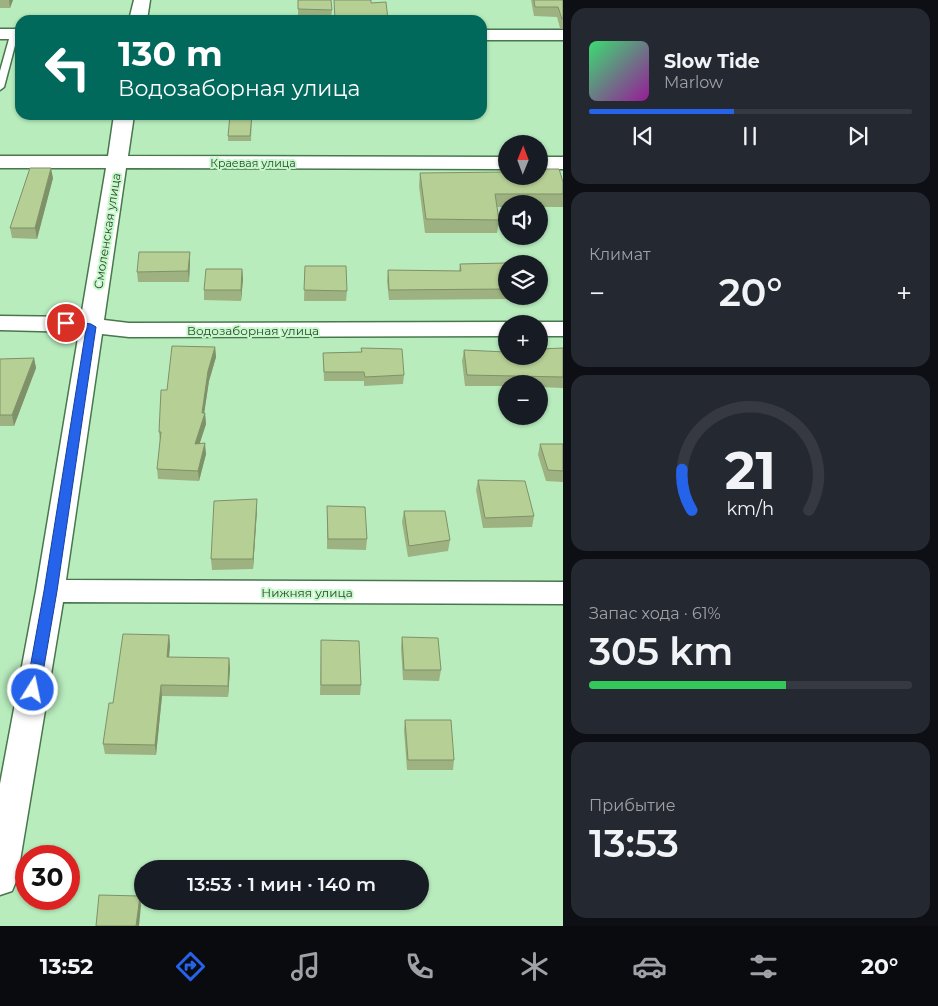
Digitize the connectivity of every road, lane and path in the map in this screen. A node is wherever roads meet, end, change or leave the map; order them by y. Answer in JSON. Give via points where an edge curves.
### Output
{"nodes":[{"id":1,"x":142,"y":0,"type":"edge"},
{"id":2,"x":139,"y":15,"type":"edge"},
{"id":3,"x":11,"y":34,"type":"edge"},
{"id":4,"x":487,"y":35,"type":"edge"},
{"id":5,"x":563,"y":35,"type":"edge"},
{"id":6,"x":0,"y":87,"type":"edge"},
{"id":7,"x":123,"y":120,"type":"edge"},
{"id":8,"x":0,"y":162,"type":"edge"},
{"id":9,"x":118,"y":163,"type":"junction"},
{"id":10,"x":498,"y":163,"type":"edge"},
{"id":11,"x":548,"y":163,"type":"edge"},
{"id":12,"x":563,"y":163,"type":"edge"},
{"id":13,"x":0,"y":323,"type":"edge"},
{"id":14,"x":91,"y":327,"type":"junction"},
{"id":15,"x":563,"y":328,"type":"edge"},
{"id":16,"x":498,"y":329,"type":"edge"},
{"id":17,"x":548,"y":329,"type":"edge"},
{"id":18,"x":50,"y":591,"type":"junction"},
{"id":19,"x":563,"y":593,"type":"edge"},
{"id":20,"x":2,"y":857,"type":"edge"}],
"edges":[{"from":1,"to":2,"type":"street"},
{"from":3,"to":6,"type":"lane"},
{"from":4,"to":5,"type":"street"},
{"from":7,"to":9,"type":"street","name":"Смоленская улица"},
{"from":8,"to":9,"type":"street","name":"Краевая улица"},
{"from":9,"to":10,"type":"street","name":"Краевая улица"},
{"from":9,"to":14,"type":"street","name":"Смоленская улица"},
{"from":11,"to":12,"type":"street"},
{"from":13,"to":14,"type":"street","name":"Водозаборная улица","via":[[66,323]]},
{"from":14,"to":16,"type":"street","name":"Водозаборная улица","via":[[129,330]]},
{"from":14,"to":18,"type":"street","name":"Смоленская улица"},
{"from":15,"to":17,"type":"street"},
{"from":18,"to":19,"type":"street","name":"Нижняя улица"},
{"from":18,"to":20,"type":"street","name":"Смоленская улица"}]}
